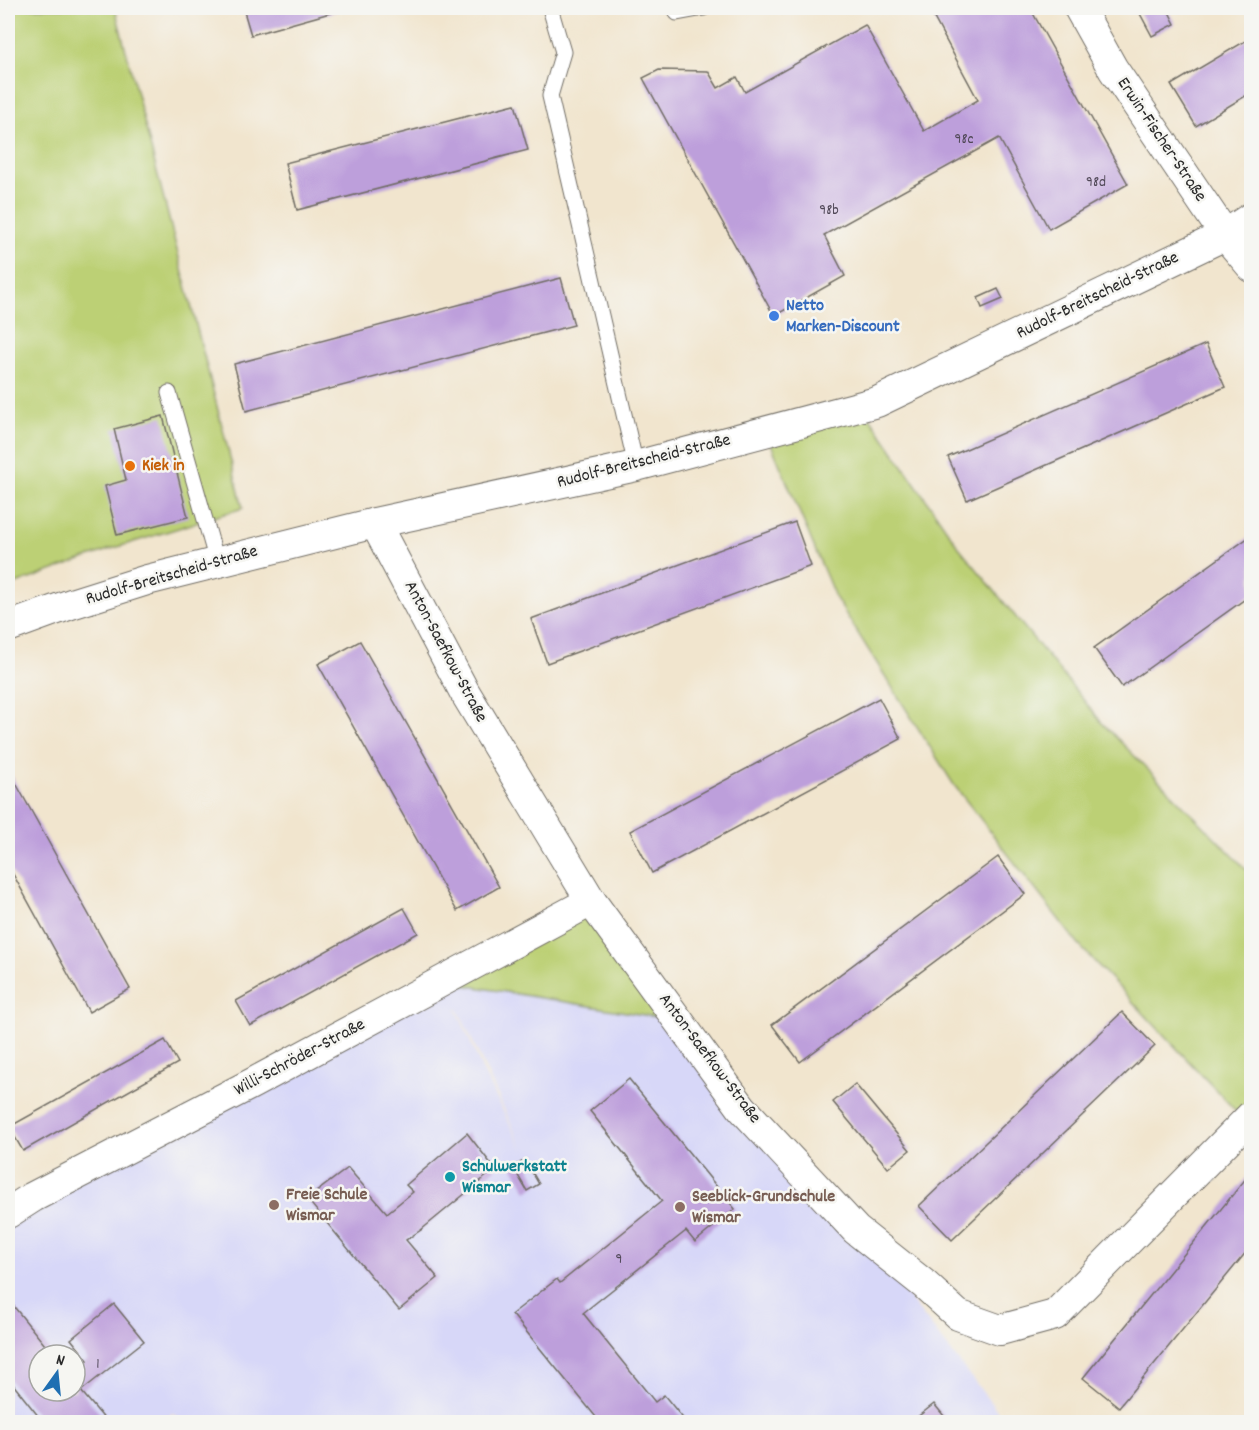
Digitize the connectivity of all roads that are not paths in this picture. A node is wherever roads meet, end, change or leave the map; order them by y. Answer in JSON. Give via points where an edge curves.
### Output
{"nodes":[{"id":1,"x":550,"y":8,"type":"edge"},
{"id":2,"x":704,"y":8,"type":"edge"},
{"id":3,"x":1079,"y":8,"type":"edge"},
{"id":4,"x":676,"y":13,"type":"dead end"},
{"id":5,"x":1251,"y":217,"type":"edge"},
{"id":6,"x":1225,"y":235,"type":"junction"},
{"id":7,"x":1251,"y":267,"type":"edge"},
{"id":8,"x":170,"y":393,"type":"dead end"},
{"id":9,"x":636,"y":466,"type":"junction"},
{"id":10,"x":375,"y":523,"type":"junction"},
{"id":11,"x":217,"y":562,"type":"junction"},
{"id":12,"x":8,"y":627,"type":"edge"},
{"id":13,"x":591,"y":901,"type":"junction"},
{"id":14,"x":1251,"y":1115,"type":"edge"},
{"id":15,"x":8,"y":1213,"type":"edge"}],
"edges":[{"from":1,"to":9,"type":"lane","via":[[563,52],[550,96]]},
{"from":2,"to":4,"type":"lane"},
{"from":3,"to":6,"type":"street","name":"Erwin-Fischer-Straße","via":[[1113,69]]},
{"from":5,"to":6,"type":"street","name":"Rudolf-Breitscheid-Straße"},
{"from":6,"to":7,"type":"street","name":"Erwin-Fischer-Straße"},
{"from":6,"to":9,"type":"street","name":"Rudolf-Breitscheid-Straße","via":[[878,402]]},
{"from":8,"to":11,"type":"lane"},
{"from":9,"to":10,"type":"street","name":"Rudolf-Breitscheid-Straße"},
{"from":10,"to":11,"type":"street","name":"Rudolf-Breitscheid-Straße"},
{"from":10,"to":13,"type":"street","name":"Anton-Saefkow-Straße","via":[[464,691]]},
{"from":11,"to":12,"type":"street","name":"Rudolf-Breitscheid-Straße","via":[[147,580]]},
{"from":13,"to":14,"type":"street","name":"Anton-Saefkow-Straße","via":[[742,1108],[856,1230],[958,1315],[1000,1330],[1055,1315]]},
{"from":13,"to":15,"type":"street","name":"Willi-Schröder-Straße"}]}
